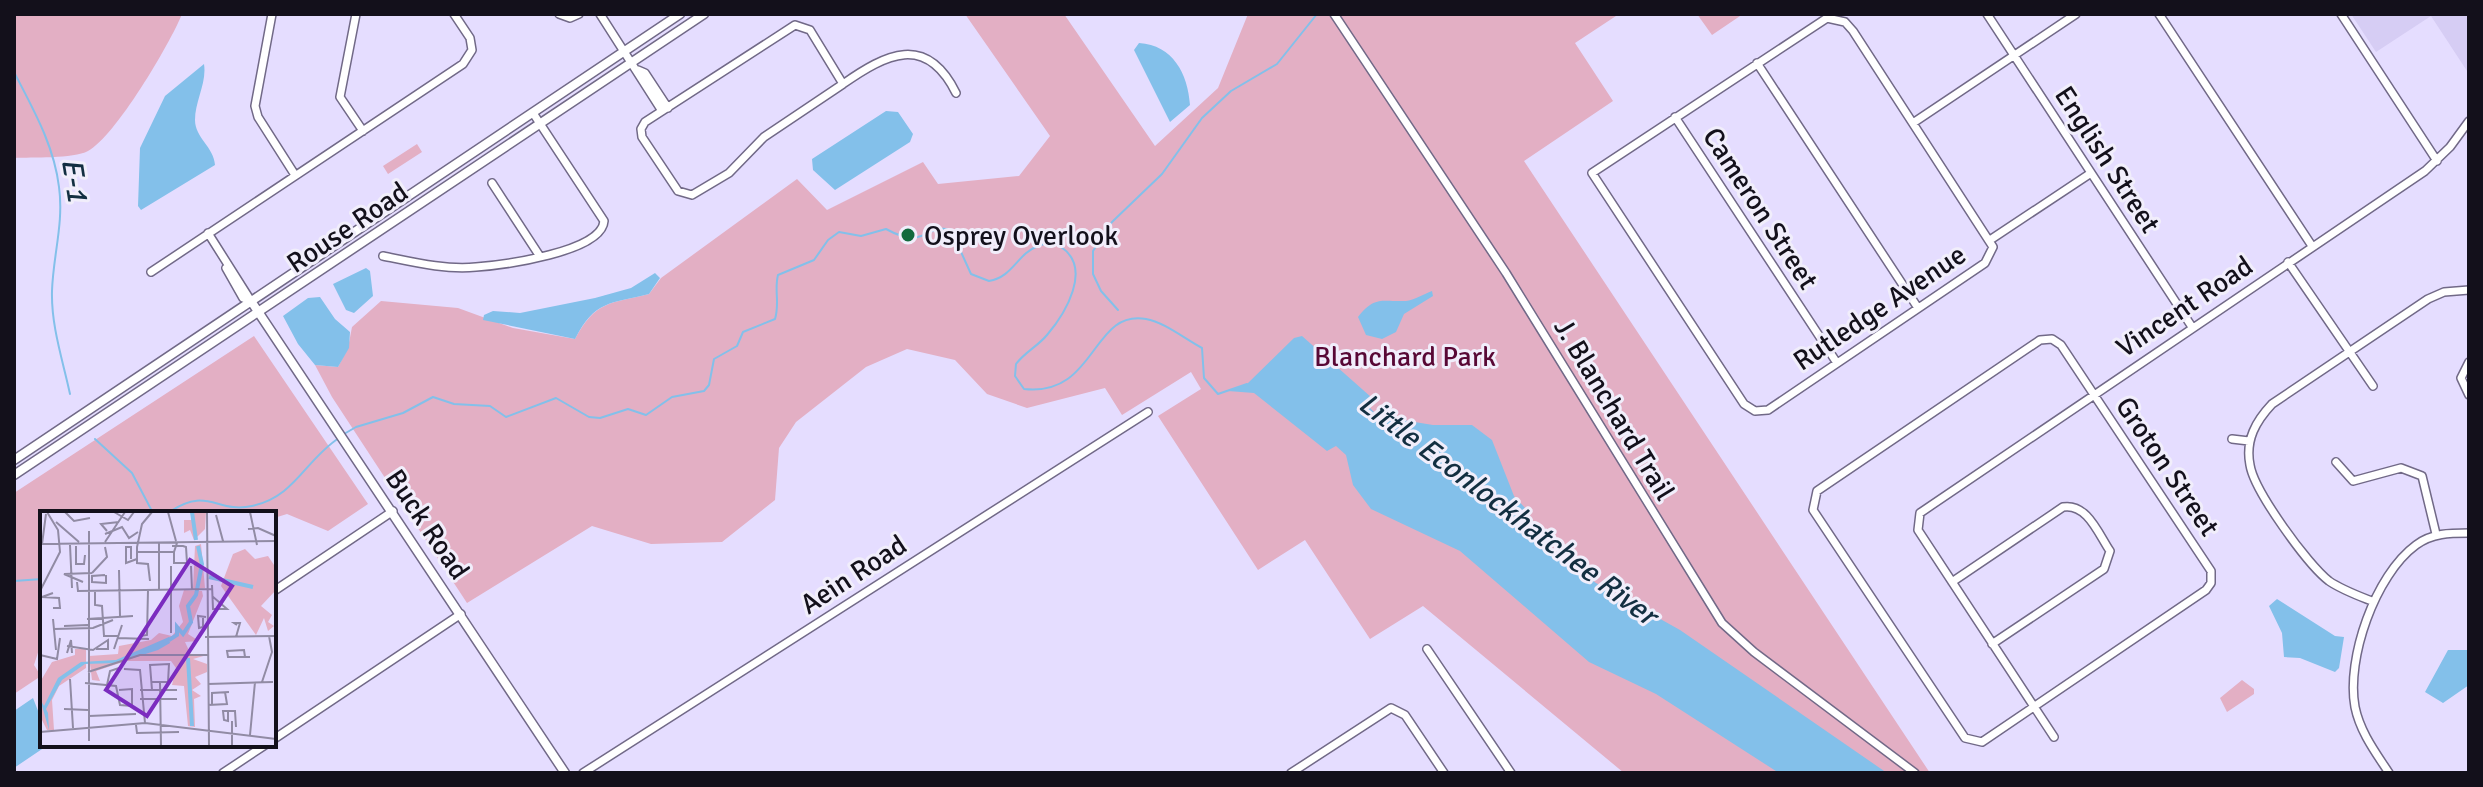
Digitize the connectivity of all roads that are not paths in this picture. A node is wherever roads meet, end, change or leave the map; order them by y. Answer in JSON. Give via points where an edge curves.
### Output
{"nodes":[{"id":1,"x":272,"y":14,"type":"edge"},
{"id":2,"x":356,"y":14,"type":"edge"},
{"id":3,"x":454,"y":14,"type":"edge"},
{"id":4,"x":559,"y":14,"type":"edge"},
{"id":5,"x":579,"y":14,"type":"edge"},
{"id":6,"x":600,"y":14,"type":"edge"},
{"id":7,"x":680,"y":14,"type":"edge"},
{"id":8,"x":704,"y":14,"type":"edge"},
{"id":9,"x":1334,"y":14,"type":"edge"},
{"id":10,"x":1987,"y":14,"type":"edge"},
{"id":11,"x":2076,"y":14,"type":"edge"},
{"id":12,"x":2159,"y":14,"type":"edge"},
{"id":13,"x":2341,"y":14,"type":"edge"},
{"id":14,"x":625,"y":51,"type":"junction"},
{"id":15,"x":2014,"y":55,"type":"junction"},
{"id":16,"x":1757,"y":63,"type":"junction"},
{"id":17,"x":635,"y":66,"type":"junction"},
{"id":18,"x":843,"y":84,"type":"junction"},
{"id":19,"x":956,"y":93,"type":"dead end"},
{"id":20,"x":665,"y":109,"type":"junction"},
{"id":21,"x":533,"y":113,"type":"junction"},
{"id":22,"x":1675,"y":117,"type":"junction"},
{"id":23,"x":2469,"y":121,"type":"edge"},
{"id":24,"x":1913,"y":123,"type":"junction"},
{"id":25,"x":540,"y":124,"type":"junction"},
{"id":26,"x":363,"y":131,"type":"junction"},
{"id":27,"x":2437,"y":161,"type":"junction"},
{"id":28,"x":2091,"y":173,"type":"junction"},
{"id":29,"x":295,"y":175,"type":"junction"},
{"id":30,"x":492,"y":183,"type":"dead end"},
{"id":31,"x":208,"y":233,"type":"junction"},
{"id":32,"x":1990,"y":240,"type":"junction"},
{"id":33,"x":2312,"y":246,"type":"junction"},
{"id":34,"x":539,"y":255,"type":"junction"},
{"id":35,"x":383,"y":256,"type":"dead end"},
{"id":36,"x":2288,"y":262,"type":"junction"},
{"id":37,"x":151,"y":272,"type":"dead end"},
{"id":38,"x":2469,"y":290,"type":"edge"},
{"id":39,"x":251,"y":301,"type":"junction"},
{"id":40,"x":1918,"y":308,"type":"junction"},
{"id":41,"x":259,"y":312,"type":"junction"},
{"id":42,"x":2192,"y":327,"type":"junction"},
{"id":43,"x":2349,"y":352,"type":"junction"},
{"id":44,"x":2469,"y":362,"type":"edge"},
{"id":45,"x":1837,"y":363,"type":"junction"},
{"id":46,"x":2373,"y":386,"type":"dead end"},
{"id":47,"x":2094,"y":394,"type":"junction"},
{"id":48,"x":2469,"y":395,"type":"edge"},
{"id":49,"x":1148,"y":412,"type":"dead end"},
{"id":50,"x":2232,"y":439,"type":"dead end"},
{"id":51,"x":2249,"y":441,"type":"junction"},
{"id":52,"x":14,"y":460,"type":"edge"},
{"id":53,"x":2336,"y":462,"type":"dead end"},
{"id":54,"x":14,"y":475,"type":"edge"},
{"id":55,"x":393,"y":511,"type":"junction"},
{"id":56,"x":2469,"y":533,"type":"edge"},
{"id":57,"x":2436,"y":534,"type":"junction"},
{"id":58,"x":1952,"y":582,"type":"junction"},
{"id":59,"x":276,"y":590,"type":"edge"},
{"id":60,"x":2374,"y":602,"type":"junction"},
{"id":61,"x":461,"y":614,"type":"junction"},
{"id":62,"x":1992,"y":644,"type":"junction"},
{"id":63,"x":1427,"y":649,"type":"dead end"},
{"id":64,"x":2035,"y":707,"type":"junction"},
{"id":65,"x":2054,"y":737,"type":"dead end"},
{"id":66,"x":276,"y":738,"type":"edge"},
{"id":67,"x":262,"y":747,"type":"edge"},
{"id":68,"x":223,"y":773,"type":"edge"},
{"id":69,"x":565,"y":773,"type":"edge"},
{"id":70,"x":583,"y":773,"type":"edge"},
{"id":71,"x":1291,"y":773,"type":"edge"},
{"id":72,"x":1444,"y":773,"type":"edge"},
{"id":73,"x":1511,"y":773,"type":"edge"},
{"id":74,"x":1915,"y":773,"type":"edge"},
{"id":75,"x":2389,"y":773,"type":"edge"}],
"edges":[{"from":1,"to":29,"type":"street","via":[[255,106]]},
{"from":2,"to":26,"type":"street","via":[[340,97]]},
{"from":3,"to":26,"type":"street","via":[[470,38],[470,57]]},
{"from":4,"to":5,"type":"street"},
{"from":6,"to":14,"type":"street"},
{"from":7,"to":14,"type":"street","name":"Rouse Road"},
{"from":8,"to":17,"type":"street","name":"Rouse Road"},
{"from":9,"to":74,"type":"street","name":"J. Blanchard Trail","via":[[1506,273],[1722,623]]},
{"from":10,"to":15,"type":"street","name":"English Street"},
{"from":11,"to":15,"type":"street"},
{"from":12,"to":33,"type":"street"},
{"from":13,"to":27,"type":"street"},
{"from":14,"to":17,"type":"street"},
{"from":14,"to":21,"type":"street","name":"Rouse Road"},
{"from":15,"to":24,"type":"street"},
{"from":15,"to":28,"type":"street","name":"English Street"},
{"from":16,"to":22,"type":"street"},
{"from":16,"to":24,"type":"street","via":[[1817,22],[1836,18],[1853,31]]},
{"from":16,"to":40,"type":"street"},
{"from":17,"to":20,"type":"street"},
{"from":17,"to":25,"type":"street","name":"Rouse Road"},
{"from":18,"to":19,"type":"street","via":[[891,55],[911,54],[938,66]]},
{"from":18,"to":20,"type":"street","via":[[810,30],[795,25]]},
{"from":18,"to":20,"type":"street","via":[[764,137],[729,173],[692,195],[678,191],[642,137],[645,122]]},
{"from":21,"to":25,"type":"street"},
{"from":21,"to":39,"type":"street","name":"Rouse Road"},
{"from":22,"to":45,"type":"street","name":"Cameron Street"},
{"from":22,"to":45,"type":"street","name":"Rutledge Avenue","via":[[1592,173],[1744,404],[1755,411],[1768,410]]},
{"from":23,"to":27,"type":"street","name":"Vincent Road"},
{"from":24,"to":32,"type":"street"},
{"from":25,"to":34,"type":"street","via":[[604,221],[598,237],[581,247]]},
{"from":25,"to":41,"type":"street","name":"Rouse Road"},
{"from":26,"to":29,"type":"street"},
{"from":27,"to":33,"type":"street","name":"Vincent Road"},
{"from":28,"to":32,"type":"street","name":"Rutledge Avenue"},
{"from":28,"to":42,"type":"street","name":"English Street"},
{"from":29,"to":31,"type":"street"},
{"from":30,"to":34,"type":"street"},
{"from":31,"to":37,"type":"street"},
{"from":31,"to":39,"type":"street","name":"Buck Road"},
{"from":32,"to":40,"type":"street","name":"Rutledge Avenue","via":[[1993,247],[1985,263]]},
{"from":33,"to":36,"type":"street","name":"Vincent Road"},
{"from":34,"to":35,"type":"street","via":[[476,268]]},
{"from":36,"to":42,"type":"street","name":"Vincent Road"},
{"from":36,"to":43,"type":"street"},
{"from":38,"to":43,"type":"street","via":[[2428,299]]},
{"from":39,"to":41,"type":"street","name":"Buck Road"},
{"from":39,"to":52,"type":"street","name":"Rouse Road"},
{"from":40,"to":45,"type":"street","name":"Rutledge Avenue"},
{"from":41,"to":54,"type":"street","name":"Rouse Road"},
{"from":41,"to":55,"type":"street","name":"Buck Road"},
{"from":42,"to":47,"type":"street","name":"Vincent Road"},
{"from":43,"to":46,"type":"street"},
{"from":43,"to":51,"type":"street","via":[[2272,404]]},
{"from":44,"to":48,"type":"street","via":[[2461,378]]},
{"from":47,"to":58,"type":"street","name":"Vincent Road","via":[[1920,513],[1918,530]]},
{"from":47,"to":64,"type":"street","name":"Groton Street","via":[[2211,571],[2211,583]]},
{"from":47,"to":64,"type":"street","name":"Groton Street","via":[[2061,345],[2040,340],[1817,491],[1813,501],[1813,510],[1965,738],[1982,742]]},
{"from":49,"to":70,"type":"street","name":"Aein Road"},
{"from":50,"to":51,"type":"street"},
{"from":51,"to":60,"type":"street","via":[[2256,483],[2303,554],[2331,582]]},
{"from":53,"to":57,"type":"street","via":[[2353,481],[2401,468],[2422,476]]},
{"from":55,"to":59,"type":"street"},
{"from":55,"to":61,"type":"street","name":"Buck Road"},
{"from":56,"to":57,"type":"street"},
{"from":57,"to":60,"type":"street","via":[[2406,553]]},
{"from":58,"to":62,"type":"street"},
{"from":58,"to":62,"type":"street","via":[[2073,505],[2083,510],[2110,551],[2104,569]]},
{"from":60,"to":75,"type":"street","via":[[2353,688],[2362,729]]},
{"from":61,"to":66,"type":"street"},
{"from":61,"to":69,"type":"street","name":"Buck Road"},
{"from":62,"to":64,"type":"street"},
{"from":63,"to":73,"type":"street"},
{"from":64,"to":65,"type":"street"},
{"from":67,"to":68,"type":"street"},
{"from":71,"to":72,"type":"street","via":[[1391,708],[1405,715]]}]}
